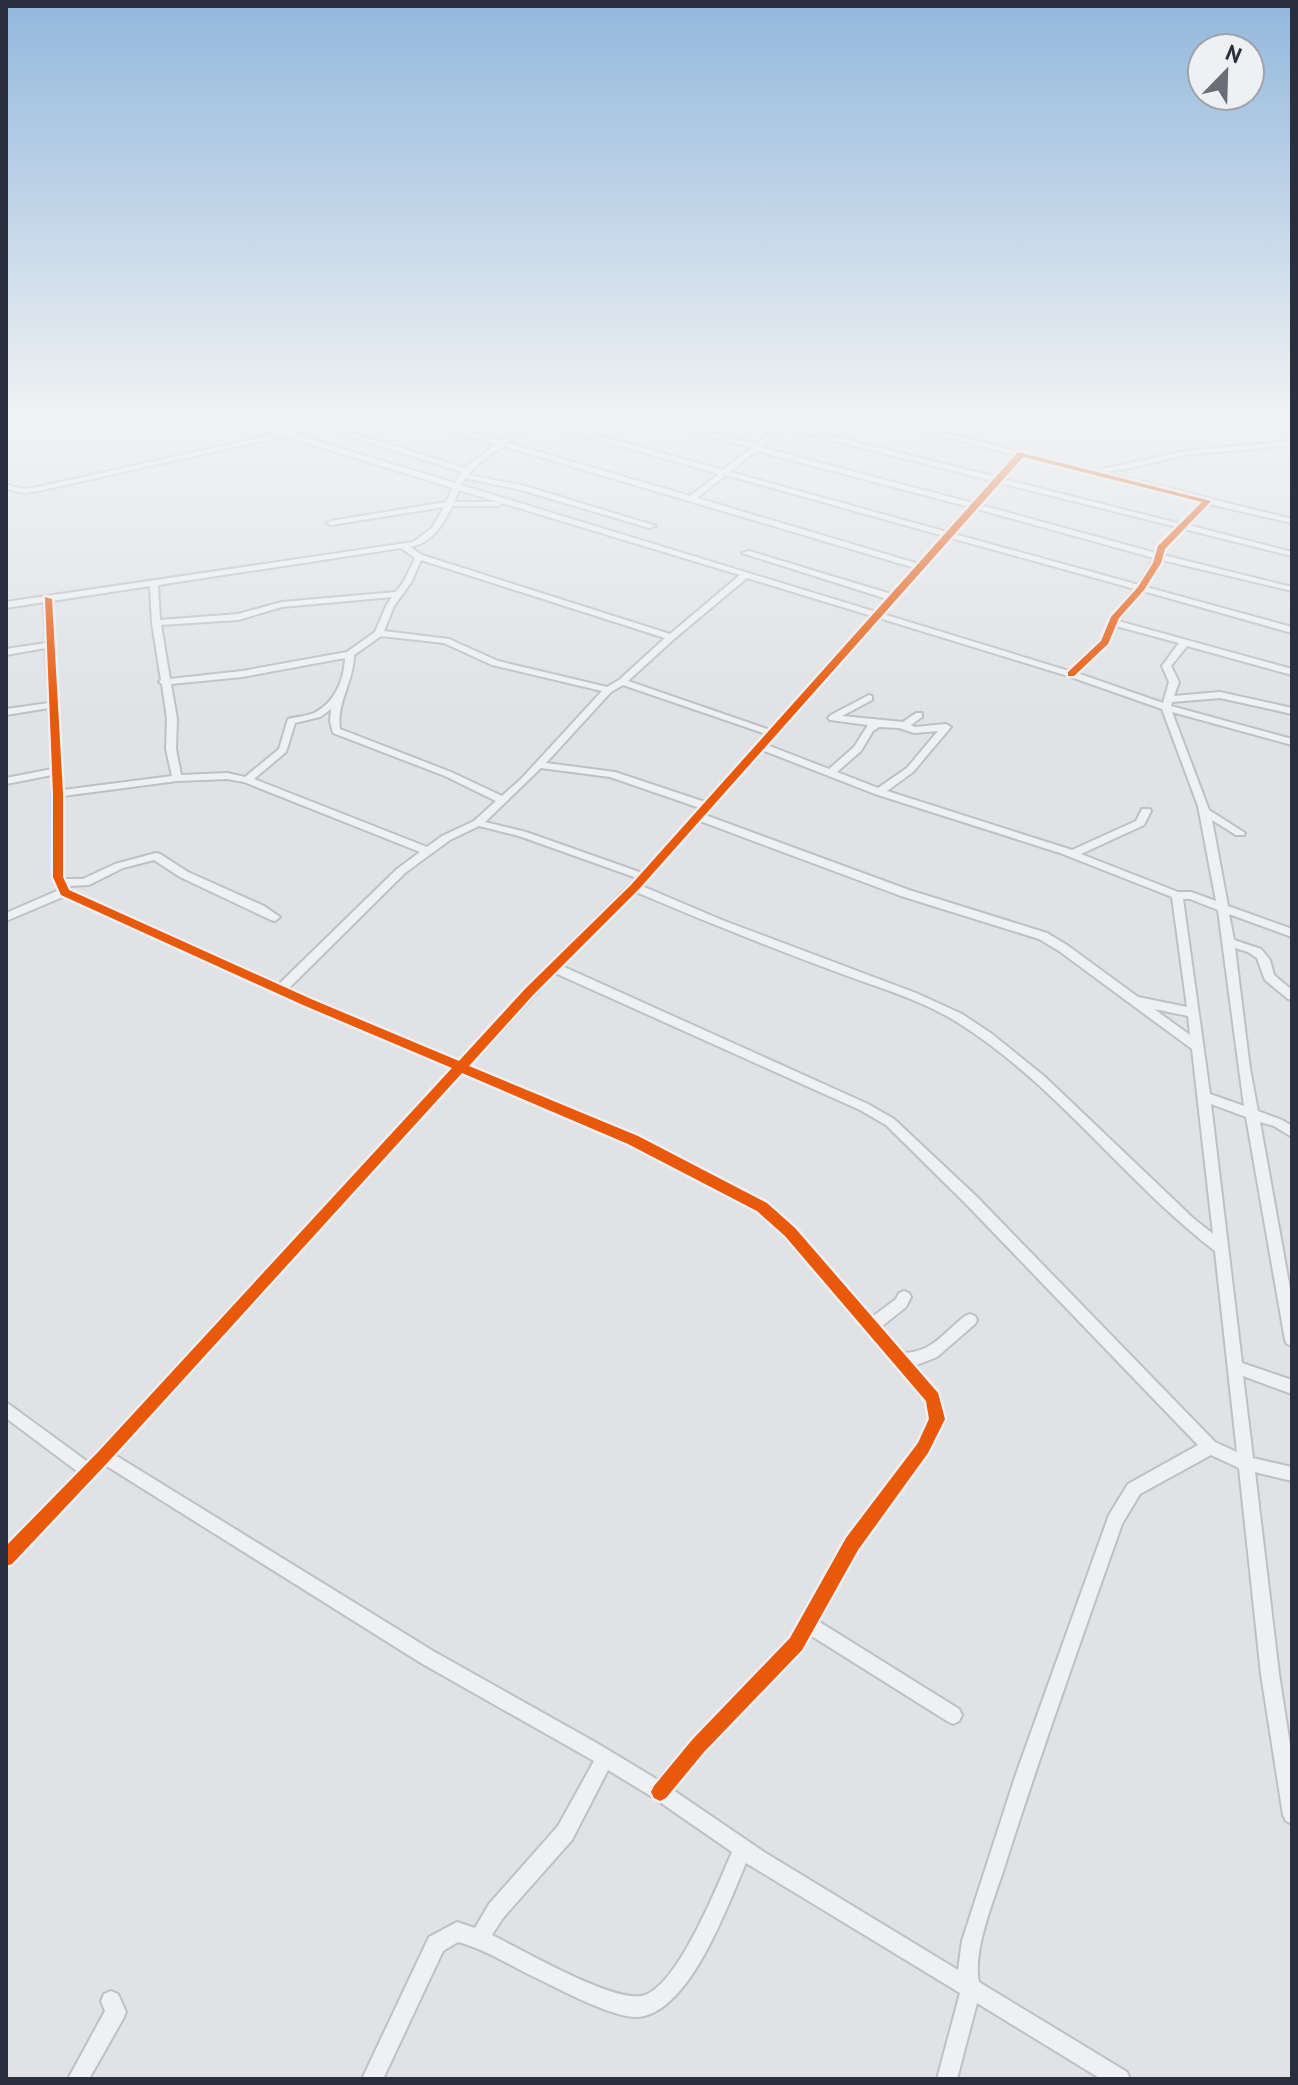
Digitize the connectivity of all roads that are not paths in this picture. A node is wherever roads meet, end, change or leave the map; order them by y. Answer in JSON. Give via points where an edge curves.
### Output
{"nodes":[{"id":1,"x":398,"y":512,"type":"edge"},
{"id":2,"x":445,"y":512,"type":"edge"},
{"id":3,"x":539,"y":512,"type":"edge"},
{"id":4,"x":605,"y":512,"type":"edge"},
{"id":5,"x":737,"y":512,"type":"edge"},
{"id":6,"x":869,"y":512,"type":"edge"},
{"id":7,"x":970,"y":512,"type":"edge"},
{"id":8,"x":998,"y":512,"type":"edge"},
{"id":9,"x":1125,"y":512,"type":"edge"},
{"id":10,"x":1197,"y":512,"type":"edge"},
{"id":11,"x":1255,"y":512,"type":"edge"},
{"id":12,"x":1292,"y":521,"type":"edge"},
{"id":13,"x":331,"y":523,"type":"dead end"},
{"id":14,"x":652,"y":526,"type":"dead end"},
{"id":15,"x":1183,"y":527,"type":"junction"},
{"id":16,"x":951,"y":534,"type":"junction"},
{"id":17,"x":404,"y":547,"type":"junction"},
{"id":18,"x":746,"y":553,"type":"dead end"},
{"id":19,"x":1292,"y":554,"type":"edge"},
{"id":20,"x":419,"y":557,"type":"junction"},
{"id":21,"x":1161,"y":557,"type":"junction"},
{"id":22,"x":921,"y":567,"type":"junction"},
{"id":23,"x":745,"y":575,"type":"junction"},
{"id":24,"x":154,"y":584,"type":"junction"},
{"id":25,"x":1141,"y":588,"type":"junction"},
{"id":26,"x":1292,"y":589,"type":"edge"},
{"id":27,"x":398,"y":594,"type":"junction"},
{"id":28,"x":894,"y":598,"type":"junction"},
{"id":29,"x":48,"y":599,"type":"junction"},
{"id":30,"x":6,"y":605,"type":"edge"},
{"id":31,"x":879,"y":616,"type":"junction"},
{"id":32,"x":1114,"y":619,"type":"junction"},
{"id":33,"x":156,"y":623,"type":"junction"},
{"id":34,"x":1292,"y":630,"type":"edge"},
{"id":35,"x":379,"y":633,"type":"junction"},
{"id":36,"x":671,"y":637,"type":"junction"},
{"id":37,"x":1186,"y":641,"type":"junction"},
{"id":38,"x":50,"y":645,"type":"junction"},
{"id":39,"x":6,"y":652,"type":"edge"},
{"id":40,"x":350,"y":654,"type":"junction"},
{"id":41,"x":1292,"y":672,"type":"edge"},
{"id":42,"x":1071,"y":674,"type":"junction"},
{"id":43,"x":164,"y":682,"type":"junction"},
{"id":44,"x":622,"y":682,"type":"junction"},
{"id":45,"x":608,"y":690,"type":"junction"},
{"id":46,"x":869,"y":698,"type":"dead end"},
{"id":47,"x":338,"y":700,"type":"junction"},
{"id":48,"x":1168,"y":703,"type":"junction"},
{"id":49,"x":52,"y":705,"type":"junction"},
{"id":50,"x":1292,"y":711,"type":"edge"},
{"id":51,"x":6,"y":712,"type":"edge"},
{"id":52,"x":919,"y":715,"type":"dead end"},
{"id":53,"x":880,"y":724,"type":"junction"},
{"id":54,"x":897,"y":724,"type":"junction"},
{"id":55,"x":771,"y":733,"type":"junction"},
{"id":56,"x":1292,"y":742,"type":"edge"},
{"id":57,"x":760,"y":746,"type":"junction"},
{"id":58,"x":541,"y":765,"type":"junction"},
{"id":59,"x":55,"y":771,"type":"junction"},
{"id":60,"x":830,"y":773,"type":"junction"},
{"id":61,"x":177,"y":778,"type":"junction"},
{"id":62,"x":247,"y":780,"type":"junction"},
{"id":63,"x":6,"y":781,"type":"edge"},
{"id":64,"x":879,"y":792,"type":"junction"},
{"id":65,"x":58,"y":794,"type":"junction"},
{"id":66,"x":503,"y":800,"type":"junction"},
{"id":67,"x":701,"y":811,"type":"junction"},
{"id":68,"x":1146,"y":811,"type":"dead end"},
{"id":69,"x":1205,"y":812,"type":"junction"},
{"id":70,"x":481,"y":821,"type":"junction"},
{"id":71,"x":1240,"y":833,"type":"dead end"},
{"id":72,"x":427,"y":851,"type":"junction"},
{"id":73,"x":1072,"y":854,"type":"junction"},
{"id":74,"x":644,"y":877,"type":"junction"},
{"id":75,"x":62,"y":887,"type":"junction"},
{"id":76,"x":635,"y":887,"type":"junction"},
{"id":77,"x":1177,"y":895,"type":"junction"},
{"id":78,"x":1221,"y":906,"type":"junction"},
{"id":79,"x":6,"y":917,"type":"edge"},
{"id":80,"x":275,"y":917,"type":"dead end"},
{"id":81,"x":1292,"y":933,"type":"edge"},
{"id":82,"x":1229,"y":943,"type":"junction"},
{"id":83,"x":555,"y":968,"type":"junction"},
{"id":84,"x":280,"y":990,"type":"junction"},
{"id":85,"x":1292,"y":996,"type":"edge"},
{"id":86,"x":1130,"y":998,"type":"junction"},
{"id":87,"x":1193,"y":1013,"type":"junction"},
{"id":88,"x":1198,"y":1047,"type":"junction"},
{"id":89,"x":462,"y":1067,"type":"junction"},
{"id":90,"x":1204,"y":1097,"type":"junction"},
{"id":91,"x":1253,"y":1115,"type":"junction"},
{"id":92,"x":1292,"y":1132,"type":"edge"},
{"id":93,"x":1219,"y":1247,"type":"junction"},
{"id":94,"x":904,"y":1297,"type":"dead end"},
{"id":95,"x":970,"y":1320,"type":"dead end"},
{"id":96,"x":871,"y":1326,"type":"junction"},
{"id":97,"x":1292,"y":1340,"type":"edge"},
{"id":98,"x":901,"y":1360,"type":"junction"},
{"id":99,"x":1235,"y":1367,"type":"junction"},
{"id":100,"x":1292,"y":1387,"type":"edge"},
{"id":101,"x":6,"y":1409,"type":"edge"},
{"id":102,"x":1210,"y":1447,"type":"junction"},
{"id":103,"x":104,"y":1456,"type":"junction"},
{"id":104,"x":1245,"y":1463,"type":"junction"},
{"id":105,"x":88,"y":1471,"type":"junction"},
{"id":106,"x":1292,"y":1474,"type":"edge"},
{"id":107,"x":6,"y":1558,"type":"edge"},
{"id":108,"x":808,"y":1624,"type":"junction"},
{"id":109,"x":953,"y":1715,"type":"dead end"},
{"id":110,"x":605,"y":1758,"type":"junction"},
{"id":111,"x":660,"y":1792,"type":"junction"},
{"id":112,"x":1292,"y":1815,"type":"edge"},
{"id":113,"x":742,"y":1850,"type":"junction"},
{"id":114,"x":479,"y":1940,"type":"junction"},
{"id":115,"x":971,"y":1988,"type":"junction"},
{"id":116,"x":111,"y":2001,"type":"dead end"},
{"id":117,"x":78,"y":2079,"type":"edge"},
{"id":118,"x":372,"y":2079,"type":"edge"},
{"id":119,"x":947,"y":2079,"type":"edge"},
{"id":120,"x":1120,"y":2079,"type":"edge"}],
"edges":[{"from":1,"to":13,"type":"street"},
{"from":2,"to":17,"type":"street","via":[[431,535]]},
{"from":3,"to":23,"type":"street"},
{"from":4,"to":14,"type":"street"},
{"from":5,"to":22,"type":"street"},
{"from":6,"to":16,"type":"street"},
{"from":7,"to":16,"type":"street"},
{"from":8,"to":21,"type":"street"},
{"from":9,"to":15,"type":"street"},
{"from":10,"to":15,"type":"street"},
{"from":11,"to":12,"type":"street"},
{"from":15,"to":19,"type":"street"},
{"from":15,"to":21,"type":"street","via":[[1161,548]]},
{"from":16,"to":22,"type":"street"},
{"from":16,"to":25,"type":"street"},
{"from":17,"to":20,"type":"street"},
{"from":17,"to":24,"type":"street"},
{"from":18,"to":28,"type":"street"},
{"from":20,"to":27,"type":"street"},
{"from":20,"to":36,"type":"street"},
{"from":21,"to":25,"type":"street"},
{"from":21,"to":26,"type":"street"},
{"from":22,"to":28,"type":"street"},
{"from":23,"to":31,"type":"street"},
{"from":23,"to":36,"type":"street"},
{"from":24,"to":29,"type":"street"},
{"from":24,"to":33,"type":"street"},
{"from":25,"to":32,"type":"street"},
{"from":25,"to":34,"type":"street"},
{"from":27,"to":33,"type":"street"},
{"from":27,"to":35,"type":"street"},
{"from":28,"to":31,"type":"street"},
{"from":29,"to":30,"type":"street"},
{"from":29,"to":38,"type":"street"},
{"from":31,"to":42,"type":"street"},
{"from":31,"to":55,"type":"street"},
{"from":32,"to":37,"type":"street"},
{"from":32,"to":42,"type":"street","via":[[1105,642]]},
{"from":33,"to":43,"type":"street"},
{"from":35,"to":40,"type":"street"},
{"from":35,"to":45,"type":"street","via":[[446,641],[495,663]]},
{"from":36,"to":44,"type":"street"},
{"from":37,"to":41,"type":"street"},
{"from":37,"to":48,"type":"street","via":[[1166,666],[1174,682]]},
{"from":38,"to":39,"type":"street"},
{"from":38,"to":49,"type":"street"},
{"from":40,"to":43,"type":"street"},
{"from":40,"to":47,"type":"street"},
{"from":42,"to":48,"type":"street"},
{"from":43,"to":61,"type":"street"},
{"from":44,"to":45,"type":"street"},
{"from":44,"to":55,"type":"street"},
{"from":45,"to":58,"type":"street"},
{"from":46,"to":53,"type":"street","via":[[833,718]]},
{"from":47,"to":62,"type":"street","via":[[317,715],[291,721],[283,750]]},
{"from":47,"to":66,"type":"street","via":[[336,731]]},
{"from":48,"to":50,"type":"street","via":[[1220,695]]},
{"from":48,"to":56,"type":"street"},
{"from":48,"to":69,"type":"street"},
{"from":49,"to":51,"type":"street"},
{"from":49,"to":59,"type":"street"},
{"from":52,"to":54,"type":"street"},
{"from":53,"to":54,"type":"street"},
{"from":53,"to":60,"type":"street","via":[[869,729],[858,749]]},
{"from":54,"to":64,"type":"street","via":[[914,730],[948,726],[910,770]]},
{"from":55,"to":57,"type":"street"},
{"from":57,"to":60,"type":"street"},
{"from":57,"to":67,"type":"street"},
{"from":58,"to":66,"type":"street"},
{"from":58,"to":67,"type":"street","via":[[612,774]]},
{"from":59,"to":63,"type":"street"},
{"from":59,"to":65,"type":"street"},
{"from":60,"to":64,"type":"street"},
{"from":61,"to":62,"type":"street"},
{"from":61,"to":65,"type":"street"},
{"from":62,"to":72,"type":"street"},
{"from":64,"to":73,"type":"street"},
{"from":65,"to":75,"type":"street"},
{"from":66,"to":70,"type":"street"},
{"from":67,"to":74,"type":"street"},
{"from":67,"to":86,"type":"street","via":[[905,893],[1043,936]]},
{"from":68,"to":73,"type":"street","via":[[1140,823]]},
{"from":69,"to":71,"type":"street"},
{"from":69,"to":78,"type":"street"},
{"from":70,"to":72,"type":"street"},
{"from":70,"to":74,"type":"street"},
{"from":72,"to":84,"type":"street","via":[[370,898]]},
{"from":73,"to":77,"type":"street"},
{"from":74,"to":76,"type":"street"},
{"from":75,"to":79,"type":"street"},
{"from":75,"to":80,"type":"street","via":[[156,856]]},
{"from":75,"to":84,"type":"street"},
{"from":76,"to":83,"type":"street"},
{"from":76,"to":93,"type":"street","via":[[958,1017],[1040,1079]]},
{"from":77,"to":78,"type":"street"},
{"from":77,"to":87,"type":"street"},
{"from":78,"to":81,"type":"street"},
{"from":78,"to":82,"type":"street"},
{"from":82,"to":85,"type":"street","via":[[1259,951],[1269,977]]},
{"from":82,"to":91,"type":"street"},
{"from":83,"to":89,"type":"street"},
{"from":83,"to":102,"type":"street","via":[[890,1122]]},
{"from":84,"to":89,"type":"street"},
{"from":86,"to":87,"type":"street"},
{"from":86,"to":88,"type":"street"},
{"from":87,"to":88,"type":"street"},
{"from":88,"to":90,"type":"street"},
{"from":89,"to":96,"type":"street","via":[[633,1140],[762,1207]]},
{"from":89,"to":103,"type":"street"},
{"from":90,"to":91,"type":"street"},
{"from":90,"to":93,"type":"street"},
{"from":91,"to":92,"type":"street"},
{"from":91,"to":97,"type":"street"},
{"from":93,"to":99,"type":"street"},
{"from":94,"to":96,"type":"street"},
{"from":95,"to":98,"type":"street","via":[[936,1352],[920,1361]]},
{"from":96,"to":98,"type":"street"},
{"from":98,"to":108,"type":"street","via":[[933,1398],[937,1419],[923,1448],[852,1544]]},
{"from":99,"to":100,"type":"street"},
{"from":99,"to":104,"type":"street"},
{"from":101,"to":105,"type":"street"},
{"from":102,"to":104,"type":"street"},
{"from":102,"to":115,"type":"street","via":[[1134,1489],[1115,1520],[974,1934],[966,1974]]},
{"from":103,"to":105,"type":"street"},
{"from":103,"to":110,"type":"street","via":[[427,1657]]},
{"from":104,"to":106,"type":"street"},
{"from":104,"to":112,"type":"street"},
{"from":105,"to":107,"type":"street"},
{"from":108,"to":109,"type":"street"},
{"from":108,"to":111,"type":"street","via":[[796,1644]]},
{"from":110,"to":111,"type":"street"},
{"from":110,"to":114,"type":"street","via":[[565,1833],[496,1911]]},
{"from":111,"to":113,"type":"street"},
{"from":113,"to":114,"type":"street","via":[[701,1942],[654,2005],[639,2007],[603,1997]]},
{"from":113,"to":115,"type":"street"},
{"from":114,"to":118,"type":"street","via":[[457,1932],[436,1944]]},
{"from":115,"to":119,"type":"street"},
{"from":115,"to":120,"type":"street"},
{"from":116,"to":117,"type":"street","via":[[116,2012]]}]}
